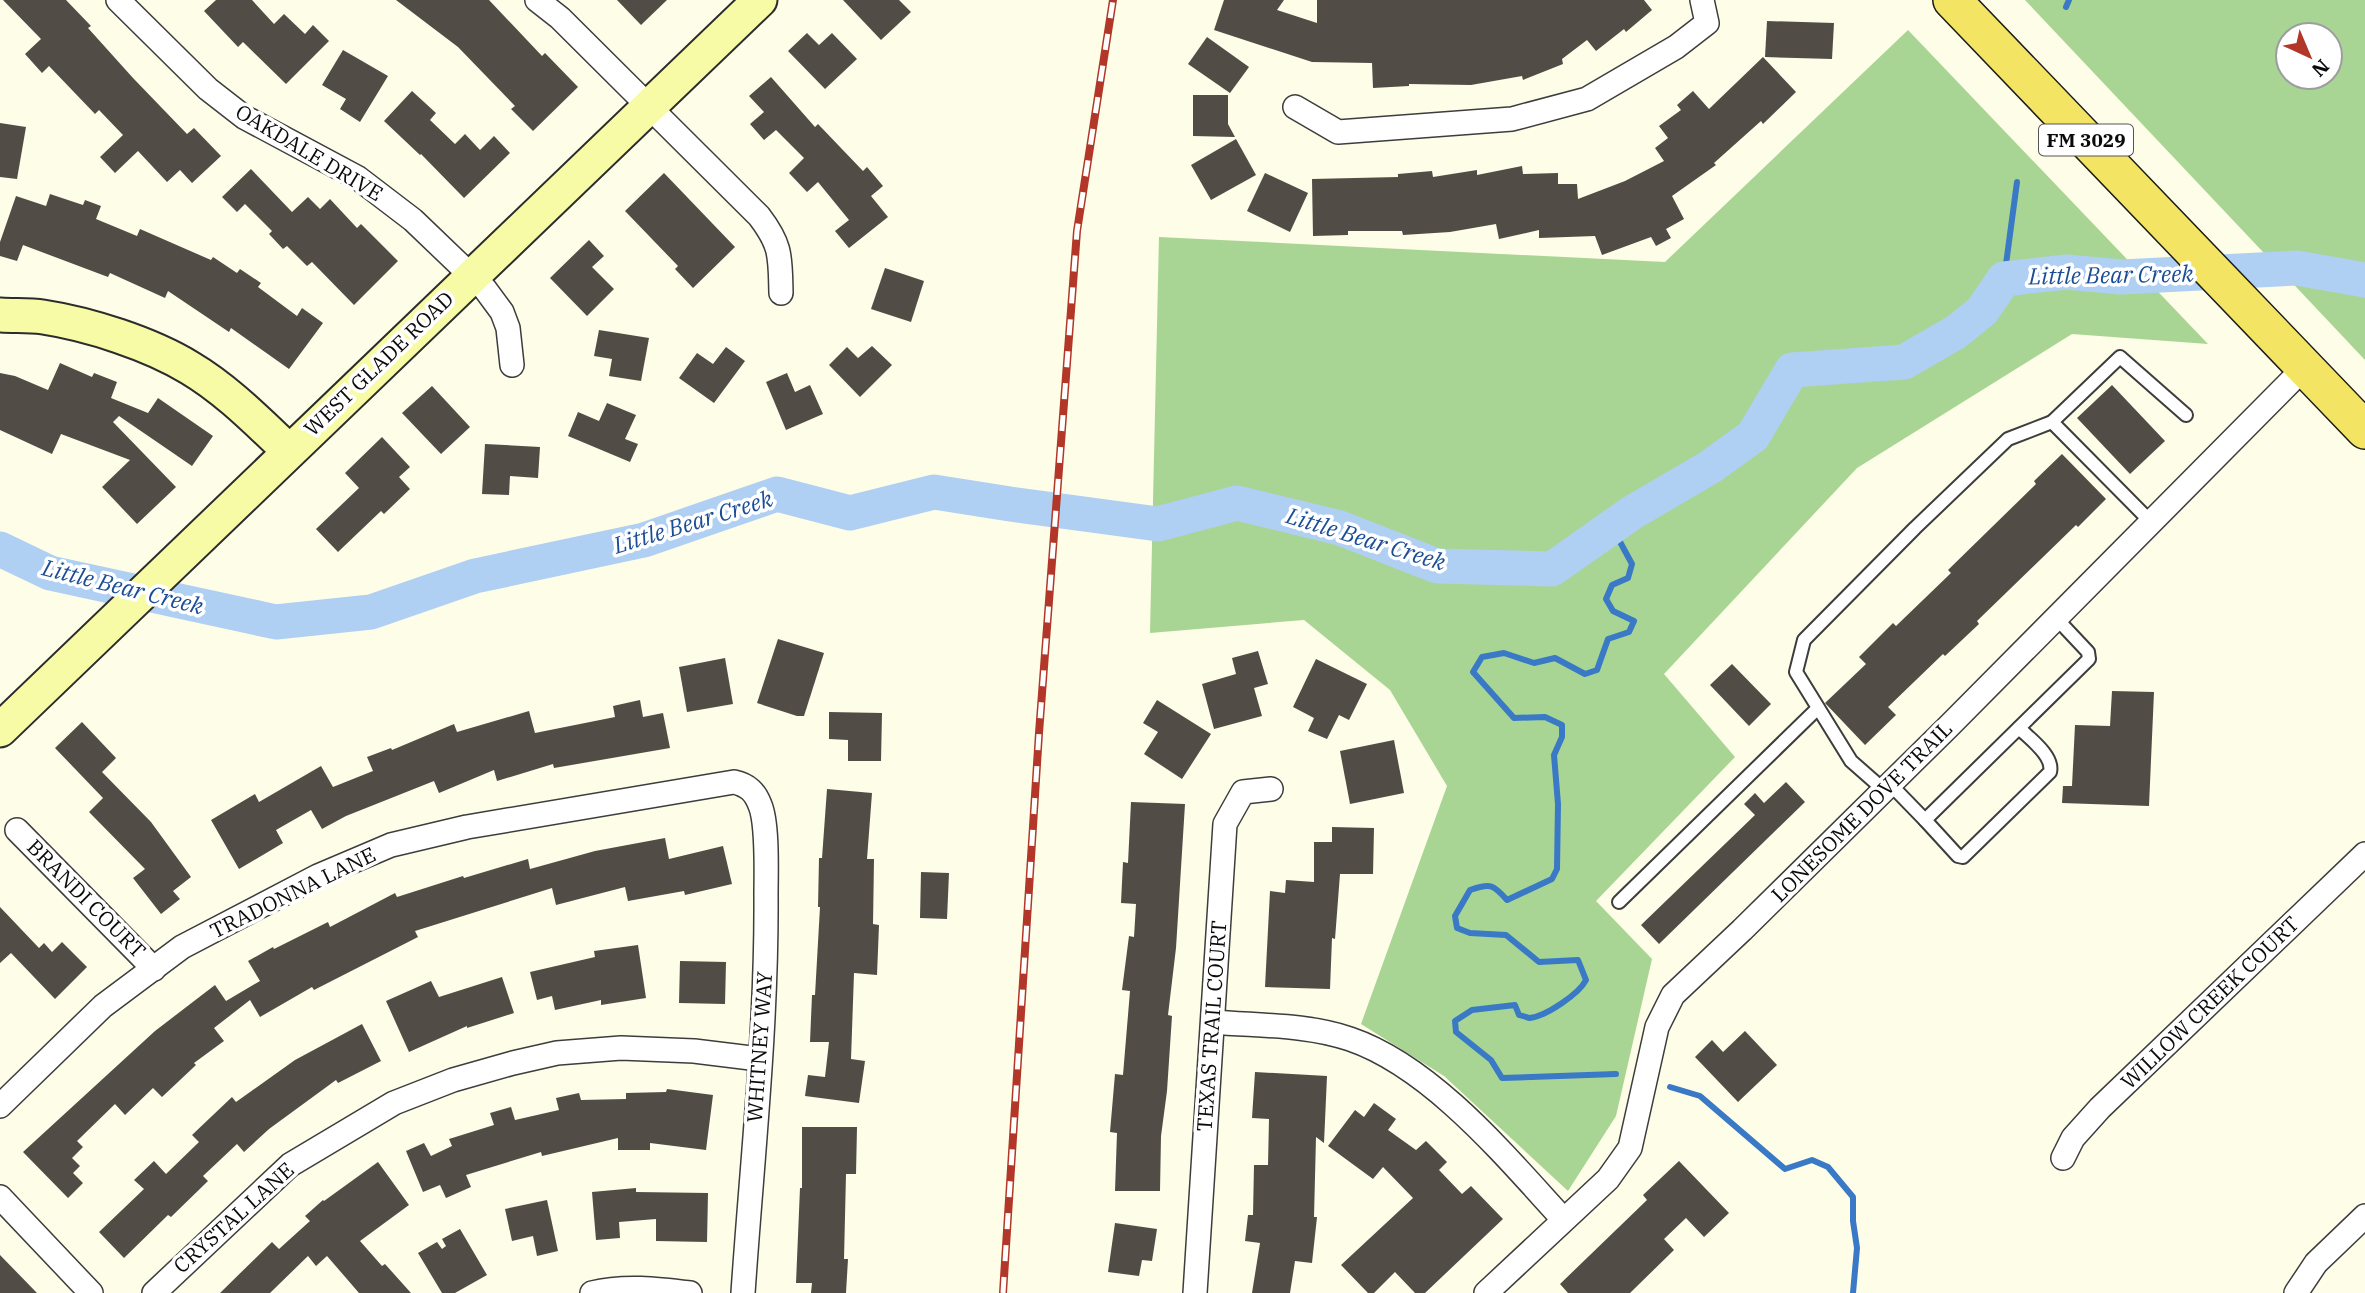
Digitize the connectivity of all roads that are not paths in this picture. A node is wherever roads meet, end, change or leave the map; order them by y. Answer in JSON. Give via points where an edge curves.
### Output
{"nodes":[{"id":1,"x":118,"y":0,"type":"edge"},
{"id":2,"x":537,"y":0,"type":"edge"},
{"id":3,"x":760,"y":0,"type":"edge"},
{"id":4,"x":1702,"y":0,"type":"edge"},
{"id":5,"x":1952,"y":0,"type":"edge"},
{"id":6,"x":648,"y":107,"type":"junction"},
{"id":7,"x":1295,"y":107,"type":"dead end"},
{"id":8,"x":471,"y":276,"type":"junction"},
{"id":9,"x":781,"y":293,"type":"dead end"},
{"id":10,"x":0,"y":315,"type":"edge"},
{"id":11,"x":512,"y":365,"type":"dead end"},
{"id":12,"x":2305,"y":367,"type":"junction"},
{"id":13,"x":2186,"y":415,"type":"dead end"},
{"id":14,"x":2052,"y":422,"type":"junction"},
{"id":15,"x":2365,"y":430,"type":"edge"},
{"id":16,"x":289,"y":451,"type":"junction"},
{"id":17,"x":2151,"y":522,"type":"junction"},
{"id":18,"x":2056,"y":618,"type":"junction"},
{"id":19,"x":1818,"y":708,"type":"junction"},
{"id":20,"x":2019,"y":728,"type":"junction"},
{"id":21,"x":0,"y":730,"type":"edge"},
{"id":22,"x":1887,"y":787,"type":"junction"},
{"id":23,"x":1271,"y":789,"type":"dead end"},
{"id":24,"x":759,"y":802,"type":"joint"},
{"id":25,"x":1925,"y":820,"type":"junction"},
{"id":26,"x":18,"y":830,"type":"dead end"},
{"id":27,"x":2365,"y":854,"type":"edge"},
{"id":28,"x":1619,"y":902,"type":"dead end"},
{"id":29,"x":154,"y":969,"type":"junction"},
{"id":30,"x":1213,"y":1023,"type":"junction"},
{"id":31,"x":759,"y":1059,"type":"junction"},
{"id":32,"x":0,"y":1106,"type":"edge"},
{"id":33,"x":2063,"y":1158,"type":"dead end"},
{"id":34,"x":0,"y":1197,"type":"edge"},
{"id":35,"x":2365,"y":1216,"type":"edge"},
{"id":36,"x":1563,"y":1219,"type":"junction"},
{"id":37,"x":91,"y":1293,"type":"edge"},
{"id":38,"x":154,"y":1293,"type":"edge"},
{"id":39,"x":592,"y":1293,"type":"edge"},
{"id":40,"x":690,"y":1293,"type":"edge"},
{"id":41,"x":743,"y":1293,"type":"edge"},
{"id":42,"x":1195,"y":1293,"type":"edge"},
{"id":43,"x":1486,"y":1293,"type":"edge"},
{"id":44,"x":2296,"y":1293,"type":"edge"}],
"edges":[{"from":1,"to":8,"type":"street","name":"OAKDALE DRIVE","via":[[208,89],[244,117],[358,178],[413,220]]},
{"from":2,"to":6,"type":"street"},
{"from":3,"to":6,"type":"main road","name":"WEST GLADE ROAD"},
{"from":4,"to":7,"type":"street","via":[[1707,23],[1676,47],[1587,99],[1512,119],[1338,132]]},
{"from":5,"to":12,"type":"main road","number":"FM 3029"},
{"from":6,"to":8,"type":"main road","name":"WEST GLADE ROAD"},
{"from":6,"to":9,"type":"street","via":[[775,237]]},
{"from":8,"to":11,"type":"street","name":"OAKDALE DRIVE","via":[[502,312]]},
{"from":8,"to":16,"type":"main road","name":"WEST GLADE ROAD"},
{"from":10,"to":16,"type":"main road","via":[[44,317],[147,346],[191,368],[228,394]]},
{"from":12,"to":15,"type":"main road","number":"FM 3029"},
{"from":12,"to":17,"type":"street","name":"LONESOME DOVE TRAIL"},
{"from":13,"to":14,"type":"lane","via":[[2120,357]]},
{"from":14,"to":17,"type":"lane"},
{"from":14,"to":19,"type":"lane","via":[[2008,439],[1804,640],[1796,672]]},
{"from":16,"to":21,"type":"main road","name":"WEST GLADE ROAD"},
{"from":17,"to":18,"type":"street","name":"LONESOME DOVE TRAIL"},
{"from":18,"to":20,"type":"lane","via":[[2088,652],[2089,659]]},
{"from":18,"to":22,"type":"street","name":"LONESOME DOVE TRAIL"},
{"from":19,"to":22,"type":"lane","via":[[1851,761]]},
{"from":19,"to":28,"type":"lane"},
{"from":20,"to":25,"type":"lane"},
{"from":20,"to":25,"type":"lane","via":[[2049,760],[2050,772],[1963,857]]},
{"from":22,"to":25,"type":"lane"},
{"from":22,"to":36,"type":"street","name":"LONESOME DOVE TRAIL","via":[[1673,995],[1657,1027],[1630,1148],[1608,1180]]},
{"from":23,"to":30,"type":"street","name":"TEXAS TRAIL COURT","via":[[1243,792],[1225,824]]},
{"from":24,"to":29,"type":"street","name":"TRADONNA LANE","via":[[745,784],[734,782],[467,827],[391,845],[318,876],[182,947]]},
{"from":24,"to":31,"type":"street","name":"WHITNEY WAY","via":[[766,853],[766,967]]},
{"from":26,"to":29,"type":"street","name":"BRANDI COURT"},
{"from":27,"to":33,"type":"street","name":"WILLOW CREEK COURT","via":[[2092,1115]]},
{"from":29,"to":32,"type":"street","name":"TRADONNA LANE","via":[[103,1006]]},
{"from":30,"to":36,"type":"street","via":[[1307,1029],[1350,1038],[1398,1061],[1494,1144]]},
{"from":30,"to":42,"type":"street","name":"TEXAS TRAIL COURT"},
{"from":31,"to":38,"type":"street","name":"CRYSTAL LANE","via":[[621,1048],[558,1053],[453,1080],[406,1098],[290,1165]]},
{"from":31,"to":41,"type":"street","name":"WHITNEY WAY"},
{"from":34,"to":37,"type":"street"},
{"from":35,"to":44,"type":"street","via":[[2316,1263]]},
{"from":36,"to":43,"type":"street","name":"LONESOME DOVE TRAIL"},
{"from":39,"to":40,"type":"street","via":[[651,1289]]}]}
